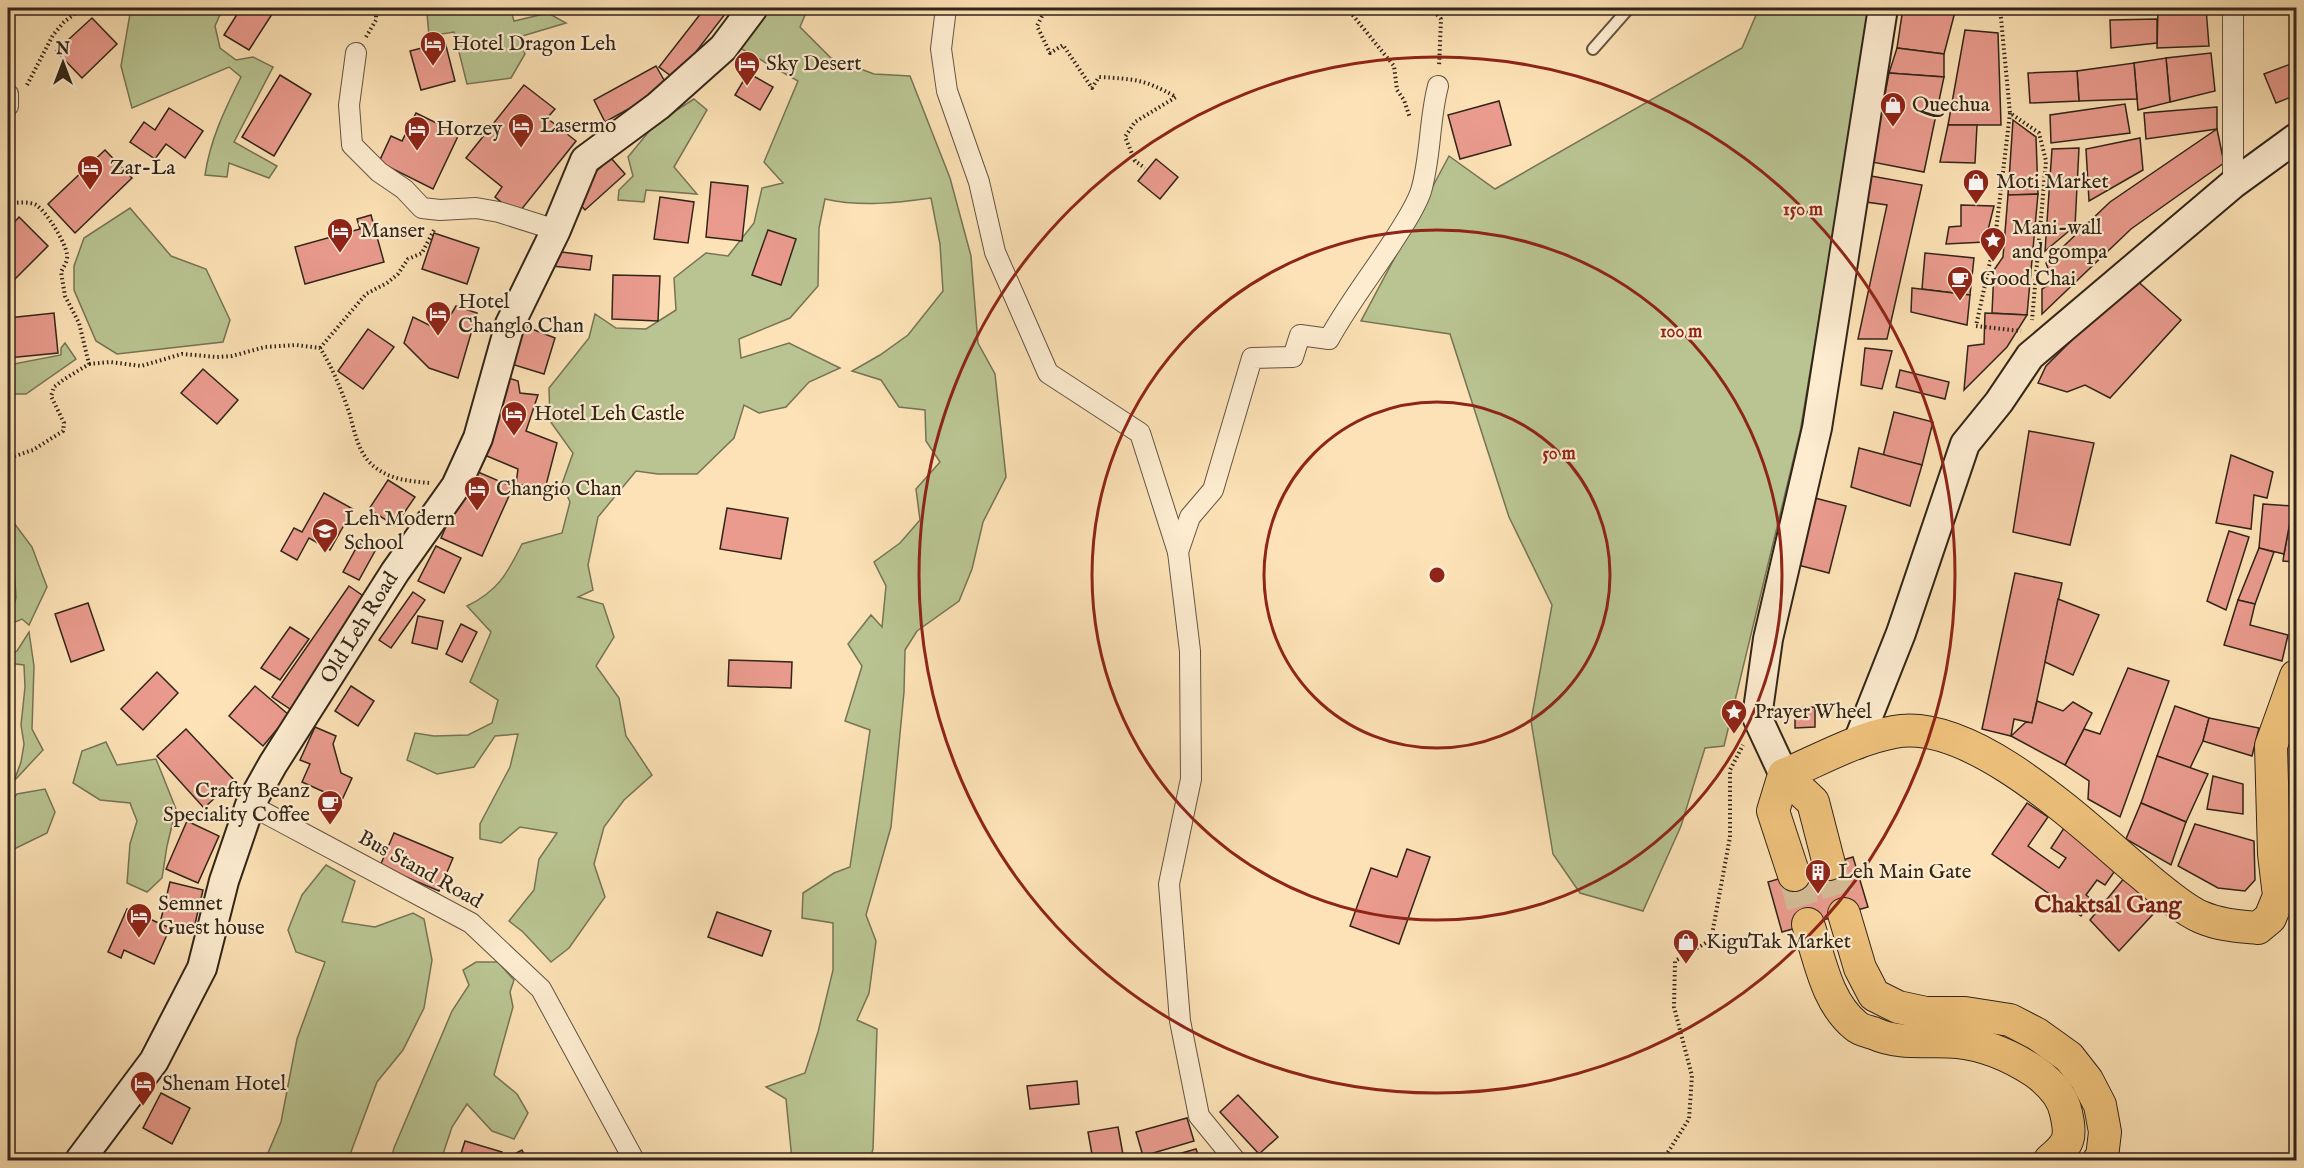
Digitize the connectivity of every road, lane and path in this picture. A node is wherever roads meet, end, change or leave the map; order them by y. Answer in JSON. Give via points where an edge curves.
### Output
{"nodes":[{"id":1,"x":82,"y":8,"type":"edge"},
{"id":2,"x":376,"y":8,"type":"edge"},
{"id":3,"x":753,"y":8,"type":"edge"},
{"id":4,"x":946,"y":8,"type":"edge"},
{"id":5,"x":1046,"y":8,"type":"edge"},
{"id":6,"x":1347,"y":8,"type":"edge"},
{"id":7,"x":1431,"y":8,"type":"edge"},
{"id":8,"x":1629,"y":8,"type":"edge"},
{"id":9,"x":1883,"y":8,"type":"edge"},
{"id":10,"x":2000,"y":8,"type":"edge"},
{"id":11,"x":2233,"y":8,"type":"edge"},
{"id":12,"x":1593,"y":49,"type":"dead end"},
{"id":13,"x":356,"y":52,"type":"joint"},
{"id":14,"x":1438,"y":86,"type":"joint"},
{"id":15,"x":8,"y":99,"type":"edge"},
{"id":16,"x":2010,"y":113,"type":"junction"},
{"id":17,"x":2296,"y":138,"type":"edge"},
{"id":18,"x":1428,"y":148,"type":"junction"},
{"id":19,"x":1145,"y":168,"type":"dead end"},
{"id":20,"x":2233,"y":184,"type":"junction"},
{"id":21,"x":8,"y":204,"type":"edge"},
{"id":22,"x":440,"y":210,"type":"junction"},
{"id":23,"x":556,"y":230,"type":"junction"},
{"id":24,"x":2030,"y":344,"type":"junction"},
{"id":25,"x":320,"y":348,"type":"junction"},
{"id":26,"x":89,"y":364,"type":"junction"},
{"id":27,"x":8,"y":456,"type":"edge"},
{"id":28,"x":456,"y":486,"type":"junction"},
{"id":29,"x":1178,"y":552,"type":"junction"},
{"id":30,"x":2296,"y":676,"type":"edge"},
{"id":31,"x":1756,"y":717,"type":"junction"},
{"id":32,"x":1857,"y":744,"type":"junction"},
{"id":33,"x":1784,"y":775,"type":"junction"},
{"id":34,"x":250,"y":805,"type":"junction"},
{"id":35,"x":2274,"y":854,"type":"junction"},
{"id":36,"x":1830,"y":864,"type":"tunnel mouth"},
{"id":37,"x":1794,"y":875,"type":"tunnel mouth"},
{"id":38,"x":2296,"y":890,"type":"edge"},
{"id":39,"x":1844,"y":914,"type":"tunnel mouth"},
{"id":40,"x":1809,"y":924,"type":"tunnel mouth"},
{"id":41,"x":80,"y":1161,"type":"edge"},
{"id":42,"x":634,"y":1161,"type":"edge"},
{"id":43,"x":1235,"y":1161,"type":"edge"},
{"id":44,"x":1663,"y":1161,"type":"edge"},
{"id":45,"x":2050,"y":1161,"type":"edge"},
{"id":46,"x":2099,"y":1161,"type":"edge"}],
"edges":[{"from":1,"to":15,"type":"path","via":[[53,34],[28,84]]},
{"from":2,"to":13,"type":"path","via":[[376,20]]},
{"from":3,"to":23,"type":"street","name":"Old Leh Road","via":[[714,55],[658,106],[585,160]]},
{"from":4,"to":29,"type":"street","via":[[941,49],[947,91],[979,182],[995,252],[1048,373],[1140,433]]},
{"from":5,"to":19,"type":"path","via":[[1036,27],[1050,53],[1063,45],[1092,88],[1099,77],[1131,77],[1176,97],[1135,122],[1125,137],[1135,161]]},
{"from":6,"to":18,"type":"path","via":[[1394,66],[1397,90],[1414,129]]},
{"from":7,"to":14,"type":"path","via":[[1441,19]]},
{"from":8,"to":12,"type":"lane"},
{"from":9,"to":31,"type":"street","via":[[1817,428],[1768,639]]},
{"from":10,"to":16,"type":"path"},
{"from":11,"to":20,"type":"street"},
{"from":13,"to":22,"type":"street","via":[[349,105],[352,145],[422,208]]},
{"from":14,"to":18,"type":"street"},
{"from":16,"to":24,"type":"path","via":[[2039,133],[2046,161]]},
{"from":16,"to":24,"type":"path","via":[[1995,239],[1976,326]]},
{"from":17,"to":20,"type":"street"},
{"from":18,"to":29,"type":"street","via":[[1421,191],[1403,226],[1329,339],[1300,335],[1293,357],[1252,358],[1213,490],[1190,517]]},
{"from":20,"to":24,"type":"street"},
{"from":21,"to":26,"type":"path","via":[[34,204],[63,242],[68,255],[61,272],[65,296],[79,323]]},
{"from":22,"to":23,"type":"street","via":[[476,208]]},
{"from":22,"to":25,"type":"path","via":[[438,224],[422,252],[408,259],[387,283],[366,294]]},
{"from":23,"to":28,"type":"street","name":"Old Leh Road","via":[[510,324],[478,438]]},
{"from":24,"to":32,"type":"street","via":[[1999,402],[1965,444],[1901,633]]},
{"from":25,"to":26,"type":"path","via":[[265,347],[216,357],[182,354],[141,366]]},
{"from":25,"to":28,"type":"path","via":[[330,364],[355,437],[375,468],[400,480]]},
{"from":26,"to":27,"type":"path","via":[[54,387],[51,396],[64,423],[63,431],[33,450]]},
{"from":28,"to":34,"type":"street","name":"Old Leh Road","via":[[395,572]]},
{"from":29,"to":43,"type":"street","via":[[1190,651],[1191,779],[1169,884],[1174,962],[1180,1021],[1199,1116]]},
{"from":30,"to":35,"type":"main road","via":[[2271,746]]},
{"from":31,"to":33,"type":"street"},
{"from":31,"to":44,"type":"path","via":[[1730,770],[1730,837],[1711,940],[1675,961],[1674,1007],[1692,1076],[1689,1119]]},
{"from":32,"to":33,"type":"main road"},
{"from":32,"to":35,"type":"main road","via":[[1895,732],[1923,732],[1955,739],[2019,773],[2153,883],[2199,916],[2226,925],[2258,927],[2270,918],[2278,896]]},
{"from":33,"to":36,"type":"main road","via":[[1813,802]]},
{"from":33,"to":37,"type":"main road","via":[[1773,811]]},
{"from":34,"to":41,"type":"street","name":"Old Leh Road","via":[[224,881],[202,968],[154,1061]]},
{"from":34,"to":42,"type":"street","name":"Bus Stand Road","via":[[471,923],[541,989]]},
{"from":35,"to":38,"type":"street","via":[[2284,879]]},
{"from":39,"to":46,"type":"main road","via":[[1860,968],[1874,995],[1898,1007],[2010,1020],[2069,1057],[2100,1105],[2105,1132]]},
{"from":40,"to":45,"type":"main road","via":[[1825,980],[1839,1007],[1857,1027],[1889,1040],[1958,1042],[1997,1051],[2044,1078],[2064,1104],[2070,1132],[2064,1149]]}]}
